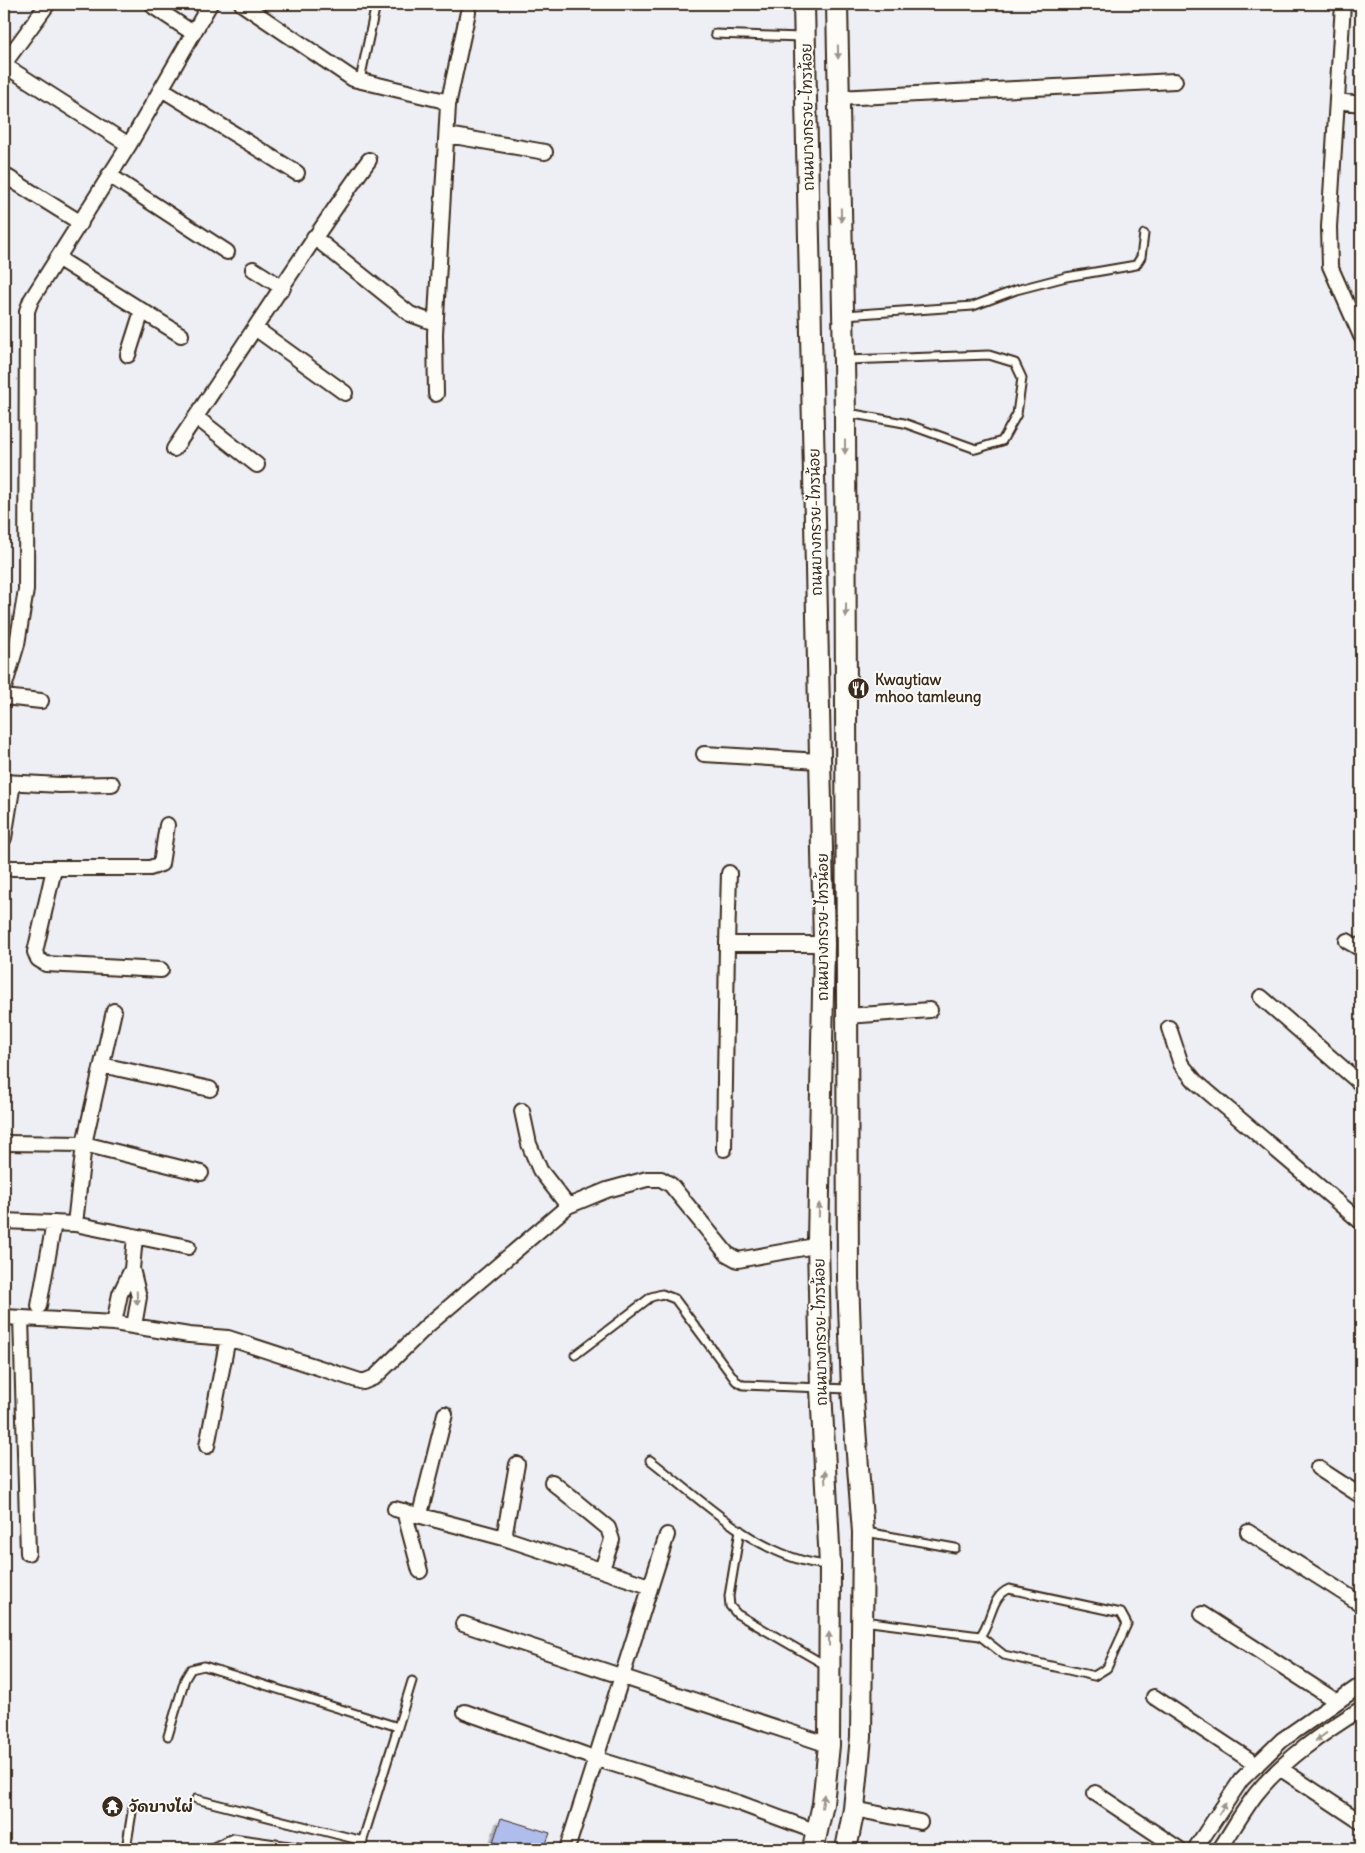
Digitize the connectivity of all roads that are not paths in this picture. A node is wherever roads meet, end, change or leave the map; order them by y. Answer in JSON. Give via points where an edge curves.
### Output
{"nodes":[{"id":1,"x":210,"y":4,"type":"edge"},
{"id":2,"x":242,"y":4,"type":"edge"},
{"id":3,"x":376,"y":4,"type":"edge"},
{"id":4,"x":804,"y":4,"type":"edge"},
{"id":5,"x":837,"y":4,"type":"edge"},
{"id":6,"x":1343,"y":4,"type":"edge"},
{"id":7,"x":46,"y":5,"type":"dead end"},
{"id":8,"x":154,"y":8,"type":"dead end"},
{"id":9,"x":468,"y":12,"type":"dead end"},
{"id":10,"x":193,"y":33,"type":"junction"},
{"id":11,"x":715,"y":34,"type":"dead end"},
{"id":12,"x":805,"y":38,"type":"junction"},
{"id":13,"x":360,"y":80,"type":"junction"},
{"id":14,"x":1175,"y":81,"type":"dead end"},
{"id":15,"x":162,"y":89,"type":"junction"},
{"id":16,"x":838,"y":98,"type":"junction"},
{"id":17,"x":1337,"y":101,"type":"junction"},
{"id":18,"x":1361,"y":104,"type":"edge"},
{"id":19,"x":448,"y":105,"type":"junction"},
{"id":20,"x":448,"y":135,"type":"junction"},
{"id":21,"x":130,"y":145,"type":"junction"},
{"id":22,"x":545,"y":152,"type":"dead end"},
{"id":23,"x":369,"y":160,"type":"dead end"},
{"id":24,"x":297,"y":173,"type":"dead end"},
{"id":25,"x":4,"y":175,"type":"edge"},
{"id":26,"x":109,"y":176,"type":"junction"},
{"id":27,"x":81,"y":223,"type":"junction"},
{"id":28,"x":1144,"y":234,"type":"dead end"},
{"id":29,"x":314,"y":237,"type":"junction"},
{"id":30,"x":227,"y":252,"type":"dead end"},
{"id":31,"x":59,"y":259,"type":"junction"},
{"id":32,"x":253,"y":269,"type":"dead end"},
{"id":33,"x":283,"y":288,"type":"junction"},
{"id":34,"x":142,"y":311,"type":"junction"},
{"id":35,"x":842,"y":316,"type":"junction"},
{"id":36,"x":435,"y":323,"type":"junction"},
{"id":37,"x":255,"y":328,"type":"junction"},
{"id":38,"x":181,"y":335,"type":"dead end"},
{"id":39,"x":1361,"y":336,"type":"edge"},
{"id":40,"x":128,"y":356,"type":"dead end"},
{"id":41,"x":844,"y":360,"type":"junction"},
{"id":42,"x":344,"y":393,"type":"dead end"},
{"id":43,"x":436,"y":394,"type":"dead end"},
{"id":44,"x":845,"y":412,"type":"junction"},
{"id":45,"x":196,"y":417,"type":"junction"},
{"id":46,"x":174,"y":449,"type":"dead end"},
{"id":47,"x":257,"y":464,"type":"dead end"},
{"id":48,"x":4,"y":688,"type":"edge"},
{"id":49,"x":4,"y":697,"type":"edge"},
{"id":50,"x":41,"y":700,"type":"dead end"},
{"id":51,"x":704,"y":754,"type":"dead end"},
{"id":52,"x":820,"y":761,"type":"junction"},
{"id":53,"x":8,"y":782,"type":"edge"},
{"id":54,"x":112,"y":784,"type":"dead end"},
{"id":55,"x":167,"y":825,"type":"dead end"},
{"id":56,"x":4,"y":838,"type":"edge"},
{"id":57,"x":4,"y":868,"type":"edge"},
{"id":58,"x":54,"y":869,"type":"junction"},
{"id":59,"x":729,"y":874,"type":"dead end"},
{"id":60,"x":1347,"y":941,"type":"dead end"},
{"id":61,"x":727,"y":944,"type":"junction"},
{"id":62,"x":824,"y":944,"type":"junction"},
{"id":63,"x":1361,"y":949,"type":"edge"},
{"id":64,"x":161,"y":970,"type":"dead end"},
{"id":65,"x":1261,"y":997,"type":"dead end"},
{"id":66,"x":930,"y":1010,"type":"dead end"},
{"id":67,"x":114,"y":1011,"type":"dead end"},
{"id":68,"x":847,"y":1016,"type":"junction"},
{"id":69,"x":1169,"y":1028,"type":"dead end"},
{"id":70,"x":102,"y":1065,"type":"junction"},
{"id":71,"x":1361,"y":1084,"type":"edge"},
{"id":72,"x":210,"y":1089,"type":"dead end"},
{"id":73,"x":522,"y":1111,"type":"dead end"},
{"id":74,"x":4,"y":1143,"type":"edge"},
{"id":75,"x":84,"y":1144,"type":"junction"},
{"id":76,"x":724,"y":1149,"type":"dead end"},
{"id":77,"x":201,"y":1173,"type":"dead end"},
{"id":78,"x":568,"y":1206,"type":"junction"},
{"id":79,"x":4,"y":1221,"type":"edge"},
{"id":80,"x":1361,"y":1222,"type":"edge"},
{"id":81,"x":54,"y":1223,"type":"junction"},
{"id":82,"x":75,"y":1224,"type":"junction"},
{"id":83,"x":136,"y":1237,"type":"junction"},
{"id":84,"x":818,"y":1241,"type":"junction"},
{"id":85,"x":188,"y":1248,"type":"dead end"},
{"id":86,"x":132,"y":1269,"type":"junction"},
{"id":87,"x":39,"y":1306,"type":"dead end"},
{"id":88,"x":4,"y":1316,"type":"edge"},
{"id":89,"x":21,"y":1318,"type":"junction"},
{"id":90,"x":114,"y":1323,"type":"junction"},
{"id":91,"x":134,"y":1326,"type":"junction"},
{"id":92,"x":228,"y":1338,"type":"junction"},
{"id":93,"x":575,"y":1355,"type":"dead end"},
{"id":94,"x":821,"y":1389,"type":"junction"},
{"id":95,"x":852,"y":1389,"type":"junction"},
{"id":96,"x":444,"y":1414,"type":"dead end"},
{"id":97,"x":207,"y":1446,"type":"dead end"},
{"id":98,"x":650,"y":1460,"type":"dead end"},
{"id":99,"x":517,"y":1464,"type":"dead end"},
{"id":100,"x":1318,"y":1468,"type":"dead end"},
{"id":101,"x":552,"y":1482,"type":"dead end"},
{"id":102,"x":1361,"y":1496,"type":"edge"},
{"id":103,"x":420,"y":1514,"type":"junction"},
{"id":104,"x":740,"y":1530,"type":"junction"},
{"id":105,"x":863,"y":1532,"type":"junction"},
{"id":106,"x":1248,"y":1532,"type":"dead end"},
{"id":107,"x":667,"y":1535,"type":"dead end"},
{"id":108,"x":504,"y":1538,"type":"junction"},
{"id":109,"x":955,"y":1548,"type":"dead end"},
{"id":110,"x":28,"y":1553,"type":"dead end"},
{"id":111,"x":830,"y":1565,"type":"junction"},
{"id":112,"x":602,"y":1569,"type":"junction"},
{"id":113,"x":420,"y":1571,"type":"dead end"},
{"id":114,"x":649,"y":1586,"type":"junction"},
{"id":115,"x":1361,"y":1604,"type":"edge"},
{"id":116,"x":1202,"y":1614,"type":"dead end"},
{"id":117,"x":861,"y":1620,"type":"junction"},
{"id":118,"x":464,"y":1624,"type":"dead end"},
{"id":119,"x":980,"y":1636,"type":"junction"},
{"id":120,"x":829,"y":1668,"type":"junction"},
{"id":121,"x":624,"y":1676,"type":"junction"},
{"id":122,"x":412,"y":1681,"type":"dead end"},
{"id":123,"x":1361,"y":1685,"type":"edge"},
{"id":124,"x":1154,"y":1696,"type":"dead end"},
{"id":125,"x":1336,"y":1700,"type":"junction"},
{"id":126,"x":1361,"y":1709,"type":"edge"},
{"id":127,"x":466,"y":1712,"type":"dead end"},
{"id":128,"x":398,"y":1728,"type":"junction"},
{"id":129,"x":168,"y":1736,"type":"dead end"},
{"id":130,"x":829,"y":1745,"type":"junction"},
{"id":131,"x":596,"y":1760,"type":"junction"},
{"id":132,"x":1257,"y":1765,"type":"junction"},
{"id":133,"x":1281,"y":1769,"type":"junction"},
{"id":134,"x":1095,"y":1793,"type":"dead end"},
{"id":135,"x":196,"y":1799,"type":"dead end"},
{"id":136,"x":133,"y":1806,"type":"dead end"},
{"id":137,"x":854,"y":1809,"type":"junction"},
{"id":138,"x":920,"y":1822,"type":"dead end"},
{"id":139,"x":1361,"y":1822,"type":"edge"},
{"id":140,"x":815,"y":1841,"type":"edge"},
{"id":141,"x":363,"y":1842,"type":"junction"},
{"id":142,"x":126,"y":1849,"type":"edge"},
{"id":143,"x":209,"y":1849,"type":"edge"},
{"id":144,"x":311,"y":1849,"type":"edge"},
{"id":145,"x":360,"y":1849,"type":"edge"},
{"id":146,"x":568,"y":1849,"type":"edge"},
{"id":147,"x":846,"y":1849,"type":"edge"},
{"id":148,"x":1179,"y":1849,"type":"edge"},
{"id":149,"x":1195,"y":1849,"type":"edge"},
{"id":150,"x":1220,"y":1849,"type":"edge"}],
"edges":[{"from":1,"to":10,"type":"street"},
{"from":2,"to":13,"type":"street","via":[[343,73]]},
{"from":3,"to":13,"type":"lane"},
{"from":4,"to":12,"type":"main road","name":"ถนนบางกรวย-ไทรน้อย"},
{"from":5,"to":16,"type":"main road","name":"ถนนบางกรวย-ไทรน้อย","one_way":true},
{"from":6,"to":17,"type":"street"},
{"from":7,"to":21,"type":"street","via":[[6,61],[7,67]]},
{"from":8,"to":10,"type":"street"},
{"from":9,"to":19,"type":"street"},
{"from":10,"to":15,"type":"street"},
{"from":11,"to":12,"type":"lane"},
{"from":12,"to":52,"type":"main road","name":"ถนนบางกรวย-ไทรน้อย"},
{"from":13,"to":19,"type":"street","via":[[441,100]]},
{"from":14,"to":16,"type":"street"},
{"from":15,"to":21,"type":"street"},
{"from":15,"to":24,"type":"street"},
{"from":16,"to":35,"type":"main road","name":"ถนนบางกรวย-ไทรน้อย","one_way":true},
{"from":17,"to":18,"type":"street"},
{"from":17,"to":39,"type":"street","via":[[1329,227],[1330,266]]},
{"from":19,"to":20,"type":"street"},
{"from":20,"to":22,"type":"street"},
{"from":20,"to":36,"type":"street"},
{"from":21,"to":26,"type":"street"},
{"from":23,"to":29,"type":"street"},
{"from":25,"to":27,"type":"street"},
{"from":26,"to":27,"type":"street"},
{"from":26,"to":30,"type":"street"},
{"from":27,"to":31,"type":"street"},
{"from":28,"to":35,"type":"lane","via":[[1141,257],[1136,265],[1066,277],[973,306]]},
{"from":29,"to":33,"type":"street"},
{"from":29,"to":36,"type":"street","via":[[410,314]]},
{"from":31,"to":34,"type":"street"},
{"from":31,"to":48,"type":"street","via":[[26,312],[26,590],[17,644]]},
{"from":32,"to":33,"type":"street"},
{"from":33,"to":37,"type":"street"},
{"from":34,"to":38,"type":"street"},
{"from":34,"to":40,"type":"street"},
{"from":35,"to":41,"type":"main road","name":"ถนนบางกรวย-ไทรน้อย"},
{"from":36,"to":43,"type":"street"},
{"from":37,"to":42,"type":"street"},
{"from":37,"to":45,"type":"street"},
{"from":41,"to":44,"type":"main road","name":"ถนนบางกรวย-ไทรน้อย"},
{"from":41,"to":44,"type":"lane","via":[[989,355],[1015,363],[1022,378],[1017,414],[1002,440],[976,449],[904,424]]},
{"from":44,"to":68,"type":"main road","name":"ถนนบางกรวย-ไทรน้อย","one_way":true},
{"from":45,"to":46,"type":"street"},
{"from":45,"to":47,"type":"street"},
{"from":49,"to":50,"type":"street"},
{"from":51,"to":52,"type":"street"},
{"from":52,"to":62,"type":"main road","name":"ถนนบางกรวย-ไทรน้อย"},
{"from":53,"to":54,"type":"street"},
{"from":53,"to":56,"type":"street"},
{"from":55,"to":58,"type":"street","via":[[161,864],[150,868]]},
{"from":57,"to":58,"type":"street"},
{"from":58,"to":64,"type":"street","via":[[35,952],[38,959],[46,964]]},
{"from":59,"to":61,"type":"street"},
{"from":60,"to":63,"type":"street"},
{"from":61,"to":62,"type":"street"},
{"from":61,"to":76,"type":"street"},
{"from":84,"to":62,"type":"main road","name":"ถนนบางกรวย-ไทรน้อย","one_way":true},
{"from":65,"to":71,"type":"street"},
{"from":66,"to":68,"type":"street"},
{"from":67,"to":70,"type":"street"},
{"from":68,"to":95,"type":"main road","name":"ถนนบางกรวย-ไทรน้อย","via":[[848,1278]]},
{"from":69,"to":80,"type":"street","via":[[1181,1064],[1194,1081]]},
{"from":70,"to":72,"type":"street"},
{"from":70,"to":75,"type":"street"},
{"from":73,"to":78,"type":"street","via":[[529,1144],[540,1170]]},
{"from":74,"to":75,"type":"street"},
{"from":75,"to":77,"type":"street"},
{"from":75,"to":82,"type":"street"},
{"from":78,"to":84,"type":"street","via":[[647,1178],[661,1179],[671,1185],[727,1254],[738,1260],[809,1247]]},
{"from":78,"to":92,"type":"street","via":[[428,1324],[374,1377],[362,1382]]},
{"from":79,"to":81,"type":"street"},
{"from":81,"to":82,"type":"street"},
{"from":81,"to":87,"type":"street"},
{"from":82,"to":83,"type":"street"},
{"from":83,"to":85,"type":"street"},
{"from":83,"to":86,"type":"street"},
{"from":84,"to":94,"type":"main road","name":"ถนนบางกรวย-ไทรน้อย"},
{"from":86,"to":90,"type":"street","via":[[120,1294]]},
{"from":86,"to":91,"type":"street","one_way":true,"via":[[138,1297]]},
{"from":88,"to":89,"type":"street"},
{"from":89,"to":90,"type":"street"},
{"from":89,"to":110,"type":"street"},
{"from":90,"to":91,"type":"street"},
{"from":91,"to":92,"type":"street"},
{"from":92,"to":97,"type":"street"},
{"from":93,"to":94,"type":"lane","via":[[650,1297],[662,1294],[675,1299],[736,1381],[743,1385]]},
{"from":94,"to":95,"type":"lane"},
{"from":111,"to":94,"type":"main road","name":"ถนนบางกรวย-ไทรน้อย","one_way":true},
{"from":95,"to":105,"type":"main road","name":"ถนนบางกรวย-ไทรน้อย"},
{"from":96,"to":103,"type":"street"},
{"from":98,"to":104,"type":"lane"},
{"from":99,"to":108,"type":"street"},
{"from":100,"to":102,"type":"street"},
{"from":101,"to":112,"type":"street","via":[[608,1528],[612,1540]]},
{"from":103,"to":108,"type":"street"},
{"from":103,"to":113,"type":"street","via":[[400,1510]]},
{"from":104,"to":111,"type":"lane","via":[[808,1564]]},
{"from":104,"to":120,"type":"lane","via":[[730,1606],[737,1614]]},
{"from":105,"to":109,"type":"lane"},
{"from":105,"to":117,"type":"main road","name":"ถนนบางกรวย-ไทรน้อย"},
{"from":106,"to":115,"type":"street"},
{"from":107,"to":114,"type":"street"},
{"from":108,"to":112,"type":"street"},
{"from":120,"to":111,"type":"main road","name":"ถนนบางกรวย-ไทรน้อย","one_way":true},
{"from":112,"to":114,"type":"street"},
{"from":114,"to":121,"type":"street"},
{"from":116,"to":125,"type":"street"},
{"from":117,"to":119,"type":"lane"},
{"from":117,"to":137,"type":"main road","name":"ถนนบางกรวย-ไทรน้อย","via":[[861,1737]]},
{"from":118,"to":121,"type":"street"},
{"from":119,"to":119,"type":"lane","via":[[998,1597],[1009,1589],[1120,1613],[1127,1624],[1107,1668],[1094,1676],[1004,1655]]},
{"from":120,"to":130,"type":"main road","name":"ถนนบางกรวย-ไทรน้อย"},
{"from":121,"to":130,"type":"street"},
{"from":121,"to":131,"type":"street"},
{"from":122,"to":128,"type":"lane"},
{"from":123,"to":125,"type":"street"},
{"from":124,"to":132,"type":"street"},
{"from":125,"to":132,"type":"street","via":[[1282,1740]]},
{"from":126,"to":133,"type":"street","one_way":true},
{"from":127,"to":131,"type":"street"},
{"from":128,"to":129,"type":"lane","via":[[204,1666],[190,1669],[184,1680]]},
{"from":128,"to":141,"type":"lane"},
{"from":140,"to":130,"type":"main road","name":"ถนนบางกรวย-ไทรน้อย","one_way":true,"via":[[823,1804]]},
{"from":131,"to":140,"type":"street","via":[[739,1803]]},
{"from":131,"to":146,"type":"street"},
{"from":149,"to":132,"type":"street","one_way":true,"via":[[1241,1780]]},
{"from":133,"to":139,"type":"street"},
{"from":133,"to":150,"type":"street","via":[[1257,1794]]},
{"from":134,"to":148,"type":"street"},
{"from":135,"to":141,"type":"lane"},
{"from":136,"to":142,"type":"lane"},
{"from":137,"to":138,"type":"street"},
{"from":137,"to":147,"type":"main road","name":"ถนนบางกรวย-ไทรน้อย"},
{"from":141,"to":145,"type":"lane"},
{"from":143,"to":144,"type":"lane","via":[[233,1838]]}]}
